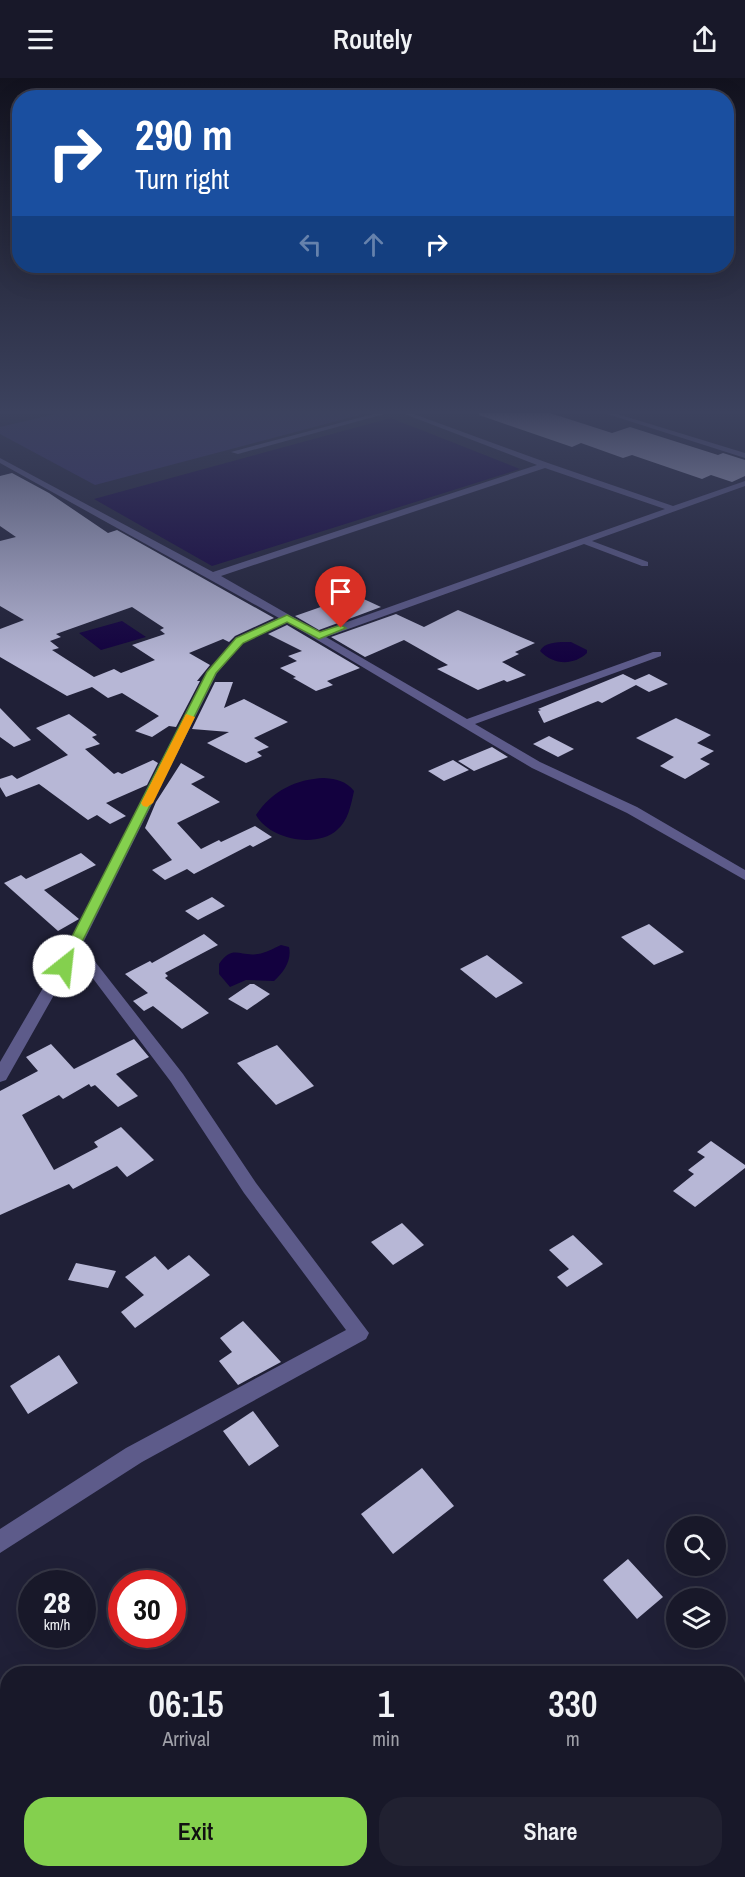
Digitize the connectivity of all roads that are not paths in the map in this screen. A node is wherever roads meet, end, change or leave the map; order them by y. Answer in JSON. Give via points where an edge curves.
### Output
{"nodes":[{"id":1,"x":69,"y":497,"type":"edge"},
{"id":2,"x":449,"y":497,"type":"edge"},
{"id":3,"x":639,"y":497,"type":"edge"},
{"id":4,"x":707,"y":497,"type":"edge"},
{"id":5,"x":674,"y":509,"type":"junction"},
{"id":6,"x":584,"y":541,"type":"junction"},
{"id":7,"x":645,"y":564,"type":"dead end"},
{"id":8,"x":212,"y":576,"type":"junction"},
{"id":9,"x":287,"y":618,"type":"junction"},
{"id":10,"x":319,"y":636,"type":"junction"},
{"id":11,"x":657,"y":654,"type":"dead end"},
{"id":12,"x":464,"y":724,"type":"junction"},
{"id":13,"x":745,"y":876,"type":"edge"},
{"id":14,"x":75,"y":945,"type":"junction"},
{"id":15,"x":0,"y":1076,"type":"edge"},
{"id":16,"x":0,"y":1542,"type":"edge"}],
"edges":[{"from":1,"to":8,"type":"street"},
{"from":2,"to":8,"type":"street"},
{"from":3,"to":5,"type":"street"},
{"from":4,"to":5,"type":"street"},
{"from":5,"to":6,"type":"street"},
{"from":6,"to":7,"type":"street"},
{"from":6,"to":10,"type":"street"},
{"from":8,"to":9,"type":"street"},
{"from":9,"to":10,"type":"street"},
{"from":9,"to":14,"type":"street","via":[[240,640],[212,672]]},
{"from":10,"to":12,"type":"street"},
{"from":11,"to":12,"type":"street"},
{"from":12,"to":13,"type":"street","via":[[536,765],[632,810]]},
{"from":14,"to":15,"type":"street"},
{"from":14,"to":16,"type":"street","via":[[177,1078],[250,1188],[359,1333],[134,1455]]}]}
